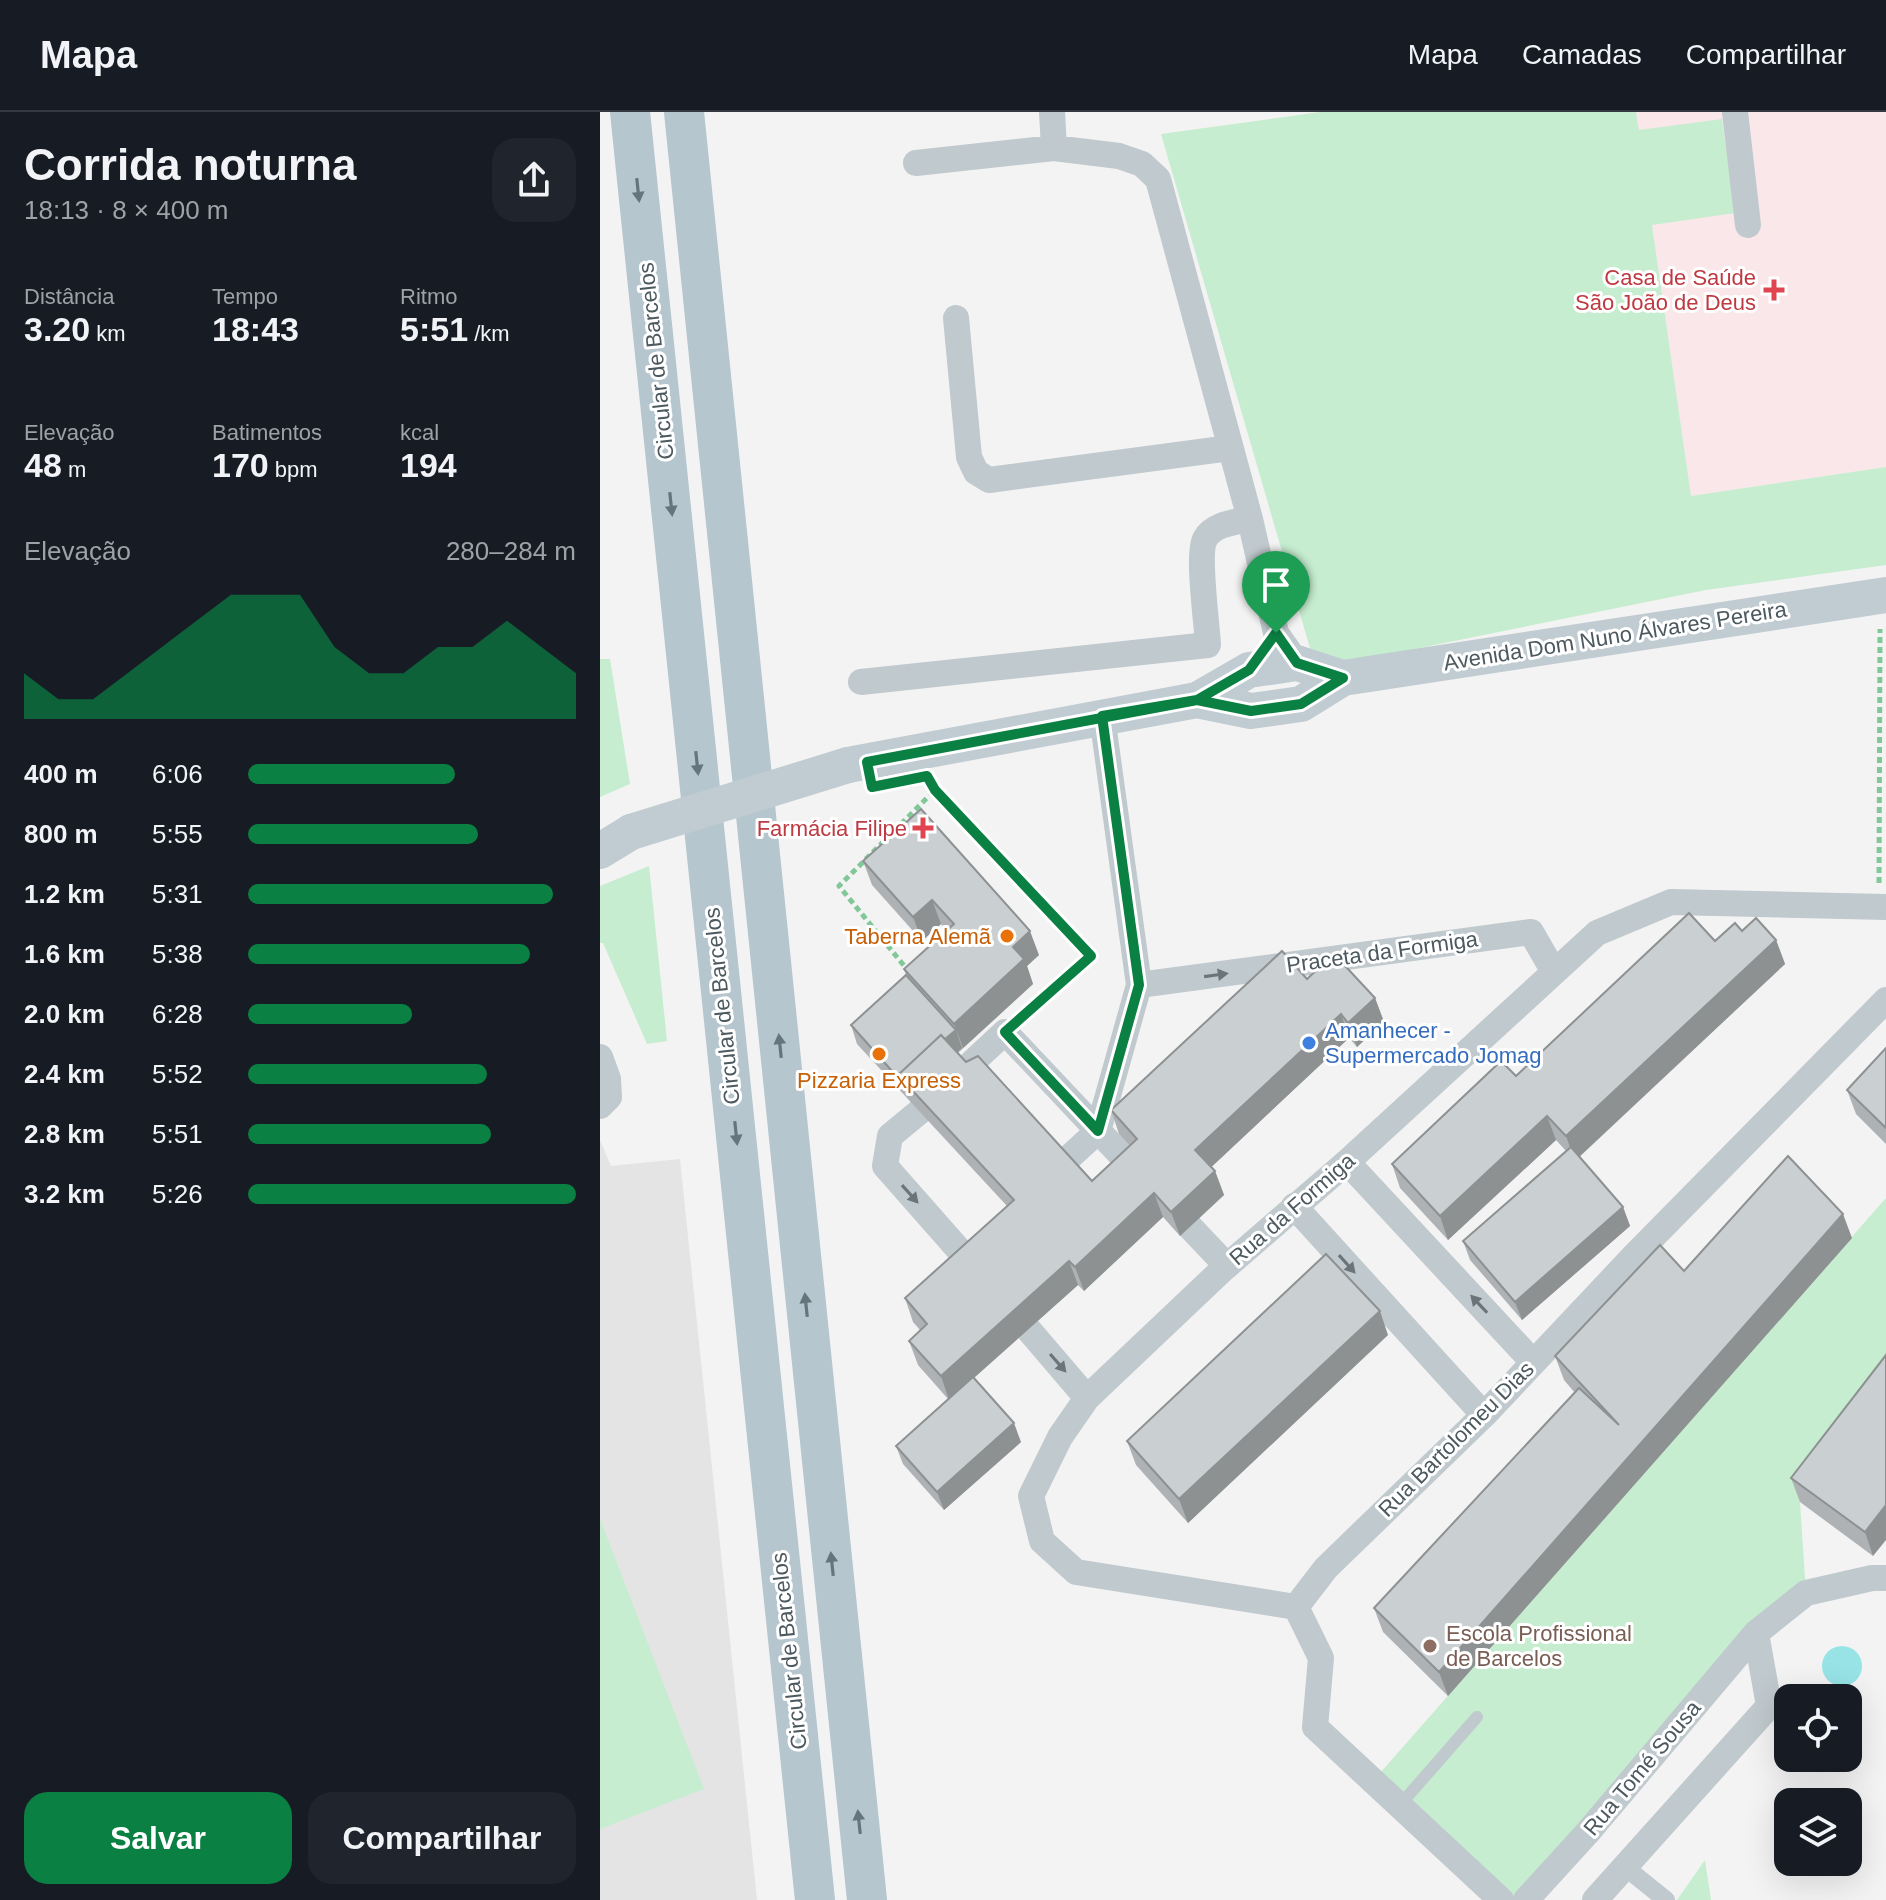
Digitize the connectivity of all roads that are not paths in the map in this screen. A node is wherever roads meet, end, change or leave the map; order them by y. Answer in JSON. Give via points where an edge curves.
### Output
{"nodes":[{"id":1,"x":630,"y":112,"type":"edge"},
{"id":2,"x":684,"y":112,"type":"edge"},
{"id":3,"x":1052,"y":112,"type":"edge"},
{"id":4,"x":1735,"y":112,"type":"edge"},
{"id":5,"x":1054,"y":148,"type":"junction"},
{"id":6,"x":916,"y":163,"type":"dead end"},
{"id":7,"x":1748,"y":225,"type":"dead end"},
{"id":8,"x":956,"y":318,"type":"dead end"},
{"id":9,"x":1230,"y":448,"type":"junction"},
{"id":10,"x":1250,"y":519,"type":"junction"},
{"id":11,"x":1883,"y":595,"type":"edge"},
{"id":12,"x":1276,"y":633,"type":"junction"},
{"id":13,"x":1297,"y":663,"type":"junction"},
{"id":14,"x":1249,"y":670,"type":"junction"},
{"id":15,"x":1343,"y":678,"type":"junction"},
{"id":16,"x":861,"y":682,"type":"dead end"},
{"id":17,"x":1197,"y":700,"type":"junction"},
{"id":18,"x":1102,"y":716,"type":"junction"},
{"id":19,"x":615,"y":828,"type":"edge"},
{"id":20,"x":600,"y":851,"type":"edge"},
{"id":21,"x":1882,"y":907,"type":"edge"},
{"id":22,"x":1554,"y":972,"type":"junction"},
{"id":23,"x":1139,"y":985,"type":"junction"},
{"id":24,"x":1886,"y":1000,"type":"edge"},
{"id":25,"x":600,"y":1057,"type":"edge"},
{"id":26,"x":962,"y":1072,"type":"edge"},
{"id":27,"x":600,"y":1106,"type":"edge"},
{"id":28,"x":919,"y":1112,"type":"edge"},
{"id":29,"x":1098,"y":1131,"type":"junction"},
{"id":30,"x":1347,"y":1162,"type":"junction"},
{"id":31,"x":1063,"y":1163,"type":"edge"},
{"id":32,"x":1137,"y":1172,"type":"edge"},
{"id":33,"x":1294,"y":1206,"type":"junction"},
{"id":34,"x":1190,"y":1227,"type":"dead end"},
{"id":35,"x":974,"y":1253,"type":"edge"},
{"id":36,"x":1227,"y":1266,"type":"junction"},
{"id":37,"x":1028,"y":1329,"type":"edge"},
{"id":38,"x":1532,"y":1361,"type":"junction"},
{"id":39,"x":1087,"y":1398,"type":"junction"},
{"id":40,"x":1484,"y":1415,"type":"junction"},
{"id":41,"x":1886,"y":1578,"type":"edge"},
{"id":42,"x":1296,"y":1607,"type":"junction"},
{"id":43,"x":1756,"y":1633,"type":"junction"},
{"id":44,"x":1477,"y":1717,"type":"dead end"},
{"id":45,"x":1400,"y":1805,"type":"junction"},
{"id":46,"x":1625,"y":1867,"type":"junction"},
{"id":47,"x":815,"y":1900,"type":"edge"},
{"id":48,"x":867,"y":1900,"type":"edge"},
{"id":49,"x":1501,"y":1900,"type":"edge"},
{"id":50,"x":1526,"y":1900,"type":"edge"},
{"id":51,"x":1595,"y":1900,"type":"edge"},
{"id":52,"x":1666,"y":1900,"type":"edge"}],
"edges":[{"from":1,"to":47,"type":"main road","name":"Circular de Barcelos","one_way":true},
{"from":48,"to":2,"type":"main road","one_way":true},
{"from":3,"to":5,"type":"street"},
{"from":4,"to":7,"type":"street"},
{"from":5,"to":6,"type":"street"},
{"from":5,"to":9,"type":"street","via":[[1119,156],[1142,164],[1158,179]]},
{"from":8,"to":9,"type":"street","via":[[969,457],[976,472],[989,480]]},
{"from":9,"to":10,"type":"street"},
{"from":10,"to":12,"type":"street"},
{"from":10,"to":16,"type":"street","via":[[1219,526],[1205,537],[1208,645]]},
{"from":11,"to":15,"type":"main road","name":"Avenida Dom Nuno Álvares Pereira"},
{"from":12,"to":13,"type":"street"},
{"from":12,"to":14,"type":"street"},
{"from":13,"to":14,"type":"main road","name":"Avenida Dom Nuno Álvares Pereira"},
{"from":13,"to":15,"type":"main road","name":"Avenida Dom Nuno Álvares Pereira"},
{"from":14,"to":17,"type":"main road","name":"Avenida Dom Nuno Álvares Pereira"},
{"from":15,"to":17,"type":"main road","name":"Avenida Dom Nuno Álvares Pereira","via":[[1301,704],[1251,711]]},
{"from":17,"to":18,"type":"main road","name":"Avenida Dom Nuno Álvares Pereira"},
{"from":18,"to":19,"type":"main road","name":"Avenida Dom Nuno Álvares Pereira","bridge":true,"via":[[848,765]]},
{"from":18,"to":23,"type":"street"},
{"from":19,"to":20,"type":"main road","name":"Avenida Dom Nuno Álvares Pereira"},
{"from":21,"to":22,"type":"street","name":"Rua da Formiga","via":[[1671,902],[1597,933]]},
{"from":23,"to":22,"type":"street","name":"Praceta da Formiga","one_way":true,"via":[[1531,932]]},
{"from":22,"to":30,"type":"street","name":"Rua da Formiga"},
{"from":23,"to":29,"type":"street"},
{"from":24,"to":38,"type":"street","name":"Rua Bartolomeu Dias"},
{"from":25,"to":27,"type":"street","via":[[609,1097]]},
{"from":26,"to":29,"type":"street","via":[[1005,1032]]},
{"from":28,"to":35,"type":"street","one_way":true,"via":[[890,1136],[885,1166]]},
{"from":29,"to":31,"type":"street"},
{"from":29,"to":32,"type":"street"},
{"from":30,"to":33,"type":"street","name":"Rua da Formiga"},
{"from":38,"to":30,"type":"street","one_way":true},
{"from":33,"to":36,"type":"street","name":"Rua da Formiga"},
{"from":33,"to":40,"type":"street","one_way":true},
{"from":34,"to":36,"type":"street"},
{"from":36,"to":39,"type":"street","name":"Rua da Formiga"},
{"from":37,"to":39,"type":"street","one_way":true},
{"from":38,"to":40,"type":"street","name":"Rua Bartolomeu Dias"},
{"from":39,"to":42,"type":"street","name":"Rua da Formiga","via":[[1060,1437],[1031,1496],[1042,1541],[1076,1572]]},
{"from":40,"to":42,"type":"street","name":"Rua Bartolomeu Dias","via":[[1326,1568]]},
{"from":41,"to":43,"type":"street","name":"Rua Tomé Sousa","via":[[1806,1593]]},
{"from":42,"to":45,"type":"street","via":[[1321,1658],[1315,1727]]},
{"from":43,"to":46,"type":"street","via":[[1769,1706]]},
{"from":43,"to":50,"type":"street","name":"Rua Tomé Sousa"},
{"from":44,"to":45,"type":"lane"},
{"from":45,"to":49,"type":"street"},
{"from":46,"to":51,"type":"street"},
{"from":46,"to":52,"type":"street"}]}
